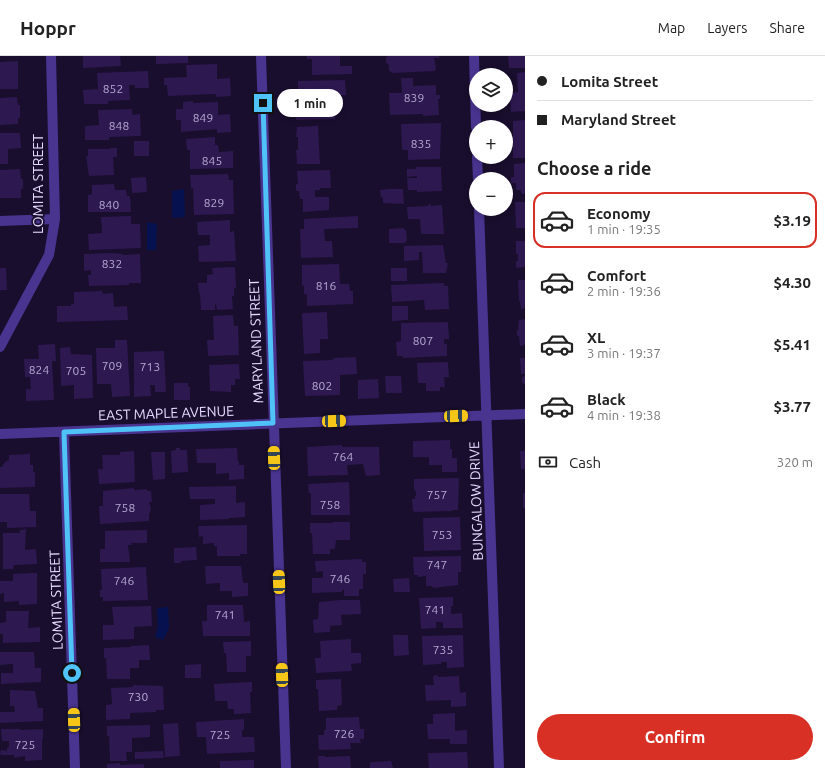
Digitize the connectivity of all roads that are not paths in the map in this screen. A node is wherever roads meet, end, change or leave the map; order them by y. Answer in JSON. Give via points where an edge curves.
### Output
{"nodes":[{"id":1,"x":51,"y":56,"type":"edge"},
{"id":2,"x":261,"y":56,"type":"edge"},
{"id":3,"x":474,"y":56,"type":"edge"},
{"id":4,"x":476,"y":120,"type":"edge"},
{"id":5,"x":479,"y":216,"type":"edge"},
{"id":6,"x":55,"y":219,"type":"junction"},
{"id":7,"x":0,"y":221,"type":"edge"},
{"id":8,"x":0,"y":347,"type":"edge"},
{"id":9,"x":525,"y":414,"type":"edge"},
{"id":10,"x":487,"y":415,"type":"junction"},
{"id":11,"x":273,"y":423,"type":"junction"},
{"id":12,"x":64,"y":432,"type":"junction"},
{"id":13,"x":0,"y":434,"type":"edge"},
{"id":14,"x":75,"y":768,"type":"edge"},
{"id":15,"x":286,"y":768,"type":"edge"},
{"id":16,"x":499,"y":768,"type":"edge"}],
"edges":[{"from":1,"to":6,"type":"street","name":"LOMITA STREET"},
{"from":2,"to":11,"type":"street","name":"MARYLAND STREET"},
{"from":3,"to":4,"type":"street"},
{"from":5,"to":10,"type":"street","name":"BUNGALOW DRIVE"},
{"from":6,"to":7,"type":"street"},
{"from":6,"to":8,"type":"street","name":"LOMITA STREET","via":[[49,255]]},
{"from":9,"to":10,"type":"street","name":"EAST MAPLE AVENUE"},
{"from":10,"to":11,"type":"street","name":"EAST MAPLE AVENUE"},
{"from":10,"to":16,"type":"street","name":"BUNGALOW DRIVE"},
{"from":11,"to":12,"type":"street","name":"EAST MAPLE AVENUE"},
{"from":11,"to":15,"type":"street","name":"MARYLAND STREET"},
{"from":12,"to":13,"type":"street","name":"EAST MAPLE AVENUE"},
{"from":12,"to":14,"type":"street","name":"LOMITA STREET"}]}
